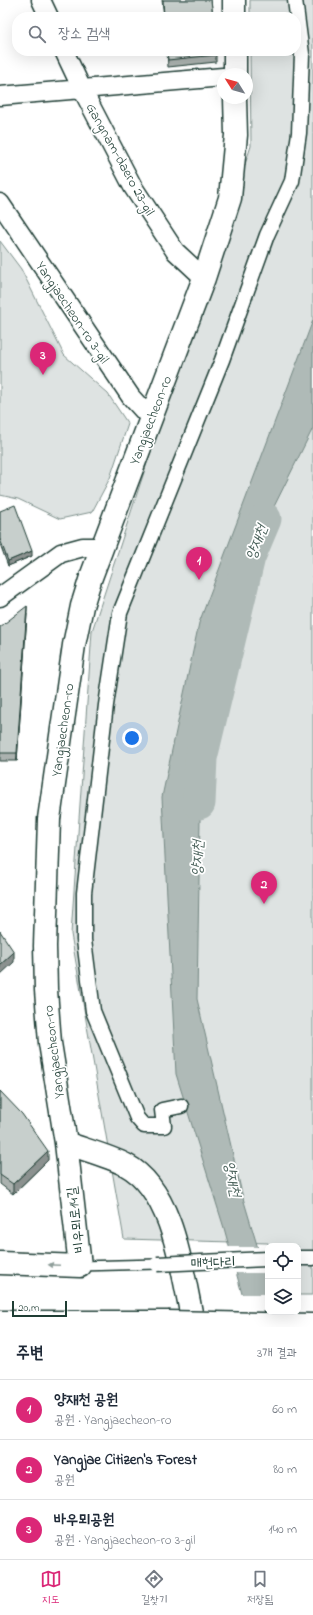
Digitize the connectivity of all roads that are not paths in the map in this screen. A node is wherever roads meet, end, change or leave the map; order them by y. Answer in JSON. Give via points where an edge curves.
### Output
{"nodes":[{"id":1,"x":41,"y":0,"type":"edge"},
{"id":2,"x":234,"y":0,"type":"edge"},
{"id":3,"x":295,"y":0,"type":"edge"},
{"id":4,"x":47,"y":12,"type":"edge"},
{"id":5,"x":234,"y":12,"type":"edge"},
{"id":6,"x":297,"y":12,"type":"edge"},
{"id":7,"x":301,"y":46,"type":"edge"},
{"id":8,"x":66,"y":56,"type":"edge"},
{"id":9,"x":235,"y":56,"type":"edge"},
{"id":10,"x":235,"y":68,"type":"edge"},
{"id":11,"x":217,"y":78,"type":"edge"},
{"id":12,"x":82,"y":89,"type":"junction"},
{"id":13,"x":0,"y":96,"type":"edge"},
{"id":14,"x":235,"y":104,"type":"edge"},
{"id":15,"x":0,"y":203,"type":"edge"},
{"id":16,"x":204,"y":278,"type":"junction"},
{"id":17,"x":151,"y":419,"type":"junction"},
{"id":18,"x":102,"y":549,"type":"junction"},
{"id":19,"x":2,"y":591,"type":"edge"},
{"id":20,"x":181,"y":1106,"type":"dead end"},
{"id":21,"x":66,"y":1142,"type":"junction"},
{"id":22,"x":301,"y":1258,"type":"edge"},
{"id":23,"x":313,"y":1258,"type":"edge"},
{"id":24,"x":265,"y":1260,"type":"edge"},
{"id":25,"x":0,"y":1263,"type":"edge"},
{"id":26,"x":158,"y":1264,"type":"joint"},
{"id":27,"x":80,"y":1266,"type":"junction"},
{"id":28,"x":0,"y":1322,"type":"edge"},
{"id":29,"x":313,"y":1325,"type":"edge"},
{"id":30,"x":194,"y":1327,"type":"edge"}],
"edges":[{"from":1,"to":4,"type":"street"},
{"from":2,"to":5,"type":"main road"},
{"from":3,"to":6,"type":"street"},
{"from":7,"to":20,"type":"street","via":[[299,133],[292,181],[267,235],[222,360],[120,613],[106,705],[84,894],[84,940],[93,1011],[137,1118],[144,1126],[164,1126],[162,1110]]},
{"from":8,"to":12,"type":"street","name":"Gangnam-daero 23-gil"},
{"from":9,"to":10,"type":"main road"},
{"from":11,"to":12,"type":"street"},
{"from":12,"to":13,"type":"street"},
{"from":12,"to":16,"type":"street","name":"Gangnam-daero 23-gil","via":[[133,187],[175,251]]},
{"from":14,"to":16,"type":"main road","name":"Yangjaecheon-ro","via":[[236,135],[230,198]]},
{"from":15,"to":17,"type":"street","name":"Yangjaecheon-ro 3-gil","via":[[130,397]]},
{"from":16,"to":17,"type":"main road","name":"Yangjaecheon-ro"},
{"from":17,"to":18,"type":"main road","name":"Yangjaecheon-ro"},
{"from":18,"to":19,"type":"street","via":[[83,547],[61,553]]},
{"from":18,"to":21,"type":"main road","name":"Yangjaecheon-ro","via":[[82,606],[74,645],[49,819],[46,990],[50,1043]]},
{"from":21,"to":27,"type":"main road","name":"비우뫼로14길"},
{"from":21,"to":30,"type":"main road","via":[[126,1165],[140,1175],[162,1204],[176,1246]]},
{"from":22,"to":23,"type":"street"},
{"from":24,"to":26,"type":"street","name":"매헌다리","bridge":true},
{"from":27,"to":25,"type":"main road","name":"비우뫼로14길","one_way":true},
{"from":26,"to":27,"type":"lane"},
{"from":28,"to":29,"type":"main road","bridge":true}]}
